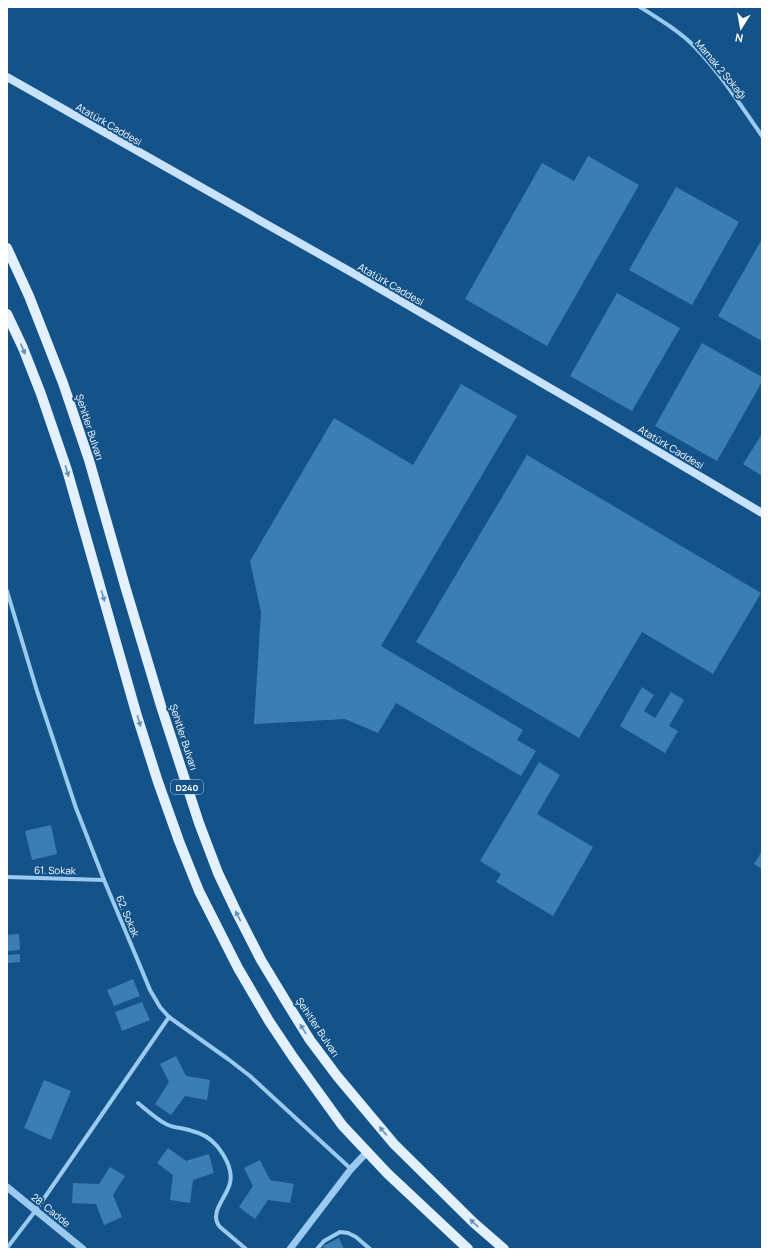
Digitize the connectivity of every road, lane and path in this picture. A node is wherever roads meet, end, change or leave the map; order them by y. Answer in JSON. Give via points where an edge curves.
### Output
{"nodes":[{"id":1,"x":640,"y":7,"type":"edge"},
{"id":2,"x":7,"y":76,"type":"edge"},
{"id":3,"x":762,"y":136,"type":"edge"},
{"id":4,"x":7,"y":248,"type":"edge"},
{"id":5,"x":7,"y":314,"type":"edge"},
{"id":6,"x":762,"y":513,"type":"edge"},
{"id":7,"x":7,"y":590,"type":"edge"},
{"id":8,"x":7,"y":878,"type":"edge"},
{"id":9,"x":104,"y":880,"type":"junction"},
{"id":10,"x":169,"y":1017,"type":"junction"},
{"id":11,"x":138,"y":1103,"type":"dead end"},
{"id":12,"x":367,"y":1152,"type":"junction"},
{"id":13,"x":351,"y":1170,"type":"junction"},
{"id":14,"x":7,"y":1187,"type":"edge"},
{"id":15,"x":36,"y":1210,"type":"junction"},
{"id":16,"x":7,"y":1248,"type":"edge"},
{"id":17,"x":83,"y":1249,"type":"edge"},
{"id":18,"x":246,"y":1249,"type":"edge"},
{"id":19,"x":290,"y":1249,"type":"edge"},
{"id":20,"x":318,"y":1249,"type":"edge"},
{"id":21,"x":370,"y":1249,"type":"edge"},
{"id":22,"x":468,"y":1249,"type":"edge"},
{"id":23,"x":504,"y":1249,"type":"edge"}],
"edges":[{"from":1,"to":3,"type":"street","name":"Mamak 2 Sokağı","via":[[694,47]]},
{"from":2,"to":6,"type":"main road","name":"Atatürk Caddesi","via":[[118,142],[369,282]]},
{"from":23,"to":4,"type":"main road","name":"Şehitler Bulvarı","number":"D240","one_way":true,"via":[[394,1144],[337,1076],[291,1010],[237,913],[199,823],[129,601],[89,460],[63,383]]},
{"from":5,"to":12,"type":"main road","number":"D240","one_way":true,"via":[[28,361],[67,470],[137,716],[178,841],[199,891],[238,968],[273,1027],[342,1125]]},
{"from":7,"to":9,"type":"street","name":"62. Sokak","via":[[34,684]]},
{"from":8,"to":9,"type":"street","name":"61. Sokak"},
{"from":9,"to":10,"type":"street","name":"62. Sokak","via":[[150,990]]},
{"from":10,"to":13,"type":"street","name":"62. Sokak","via":[[250,1076]]},
{"from":10,"to":15,"type":"street"},
{"from":11,"to":18,"type":"street","via":[[169,1126],[192,1130],[217,1146],[226,1159],[230,1177],[228,1189],[216,1214],[216,1223]]},
{"from":12,"to":13,"type":"street"},
{"from":12,"to":22,"type":"main road","number":"D240"},
{"from":13,"to":19,"type":"street"},
{"from":14,"to":15,"type":"street","name":"28. Cadde"},
{"from":15,"to":16,"type":"street"},
{"from":15,"to":17,"type":"street","name":"28. Cadde"},
{"from":20,"to":21,"type":"street","via":[[324,1241],[340,1232],[356,1237]]}]}
